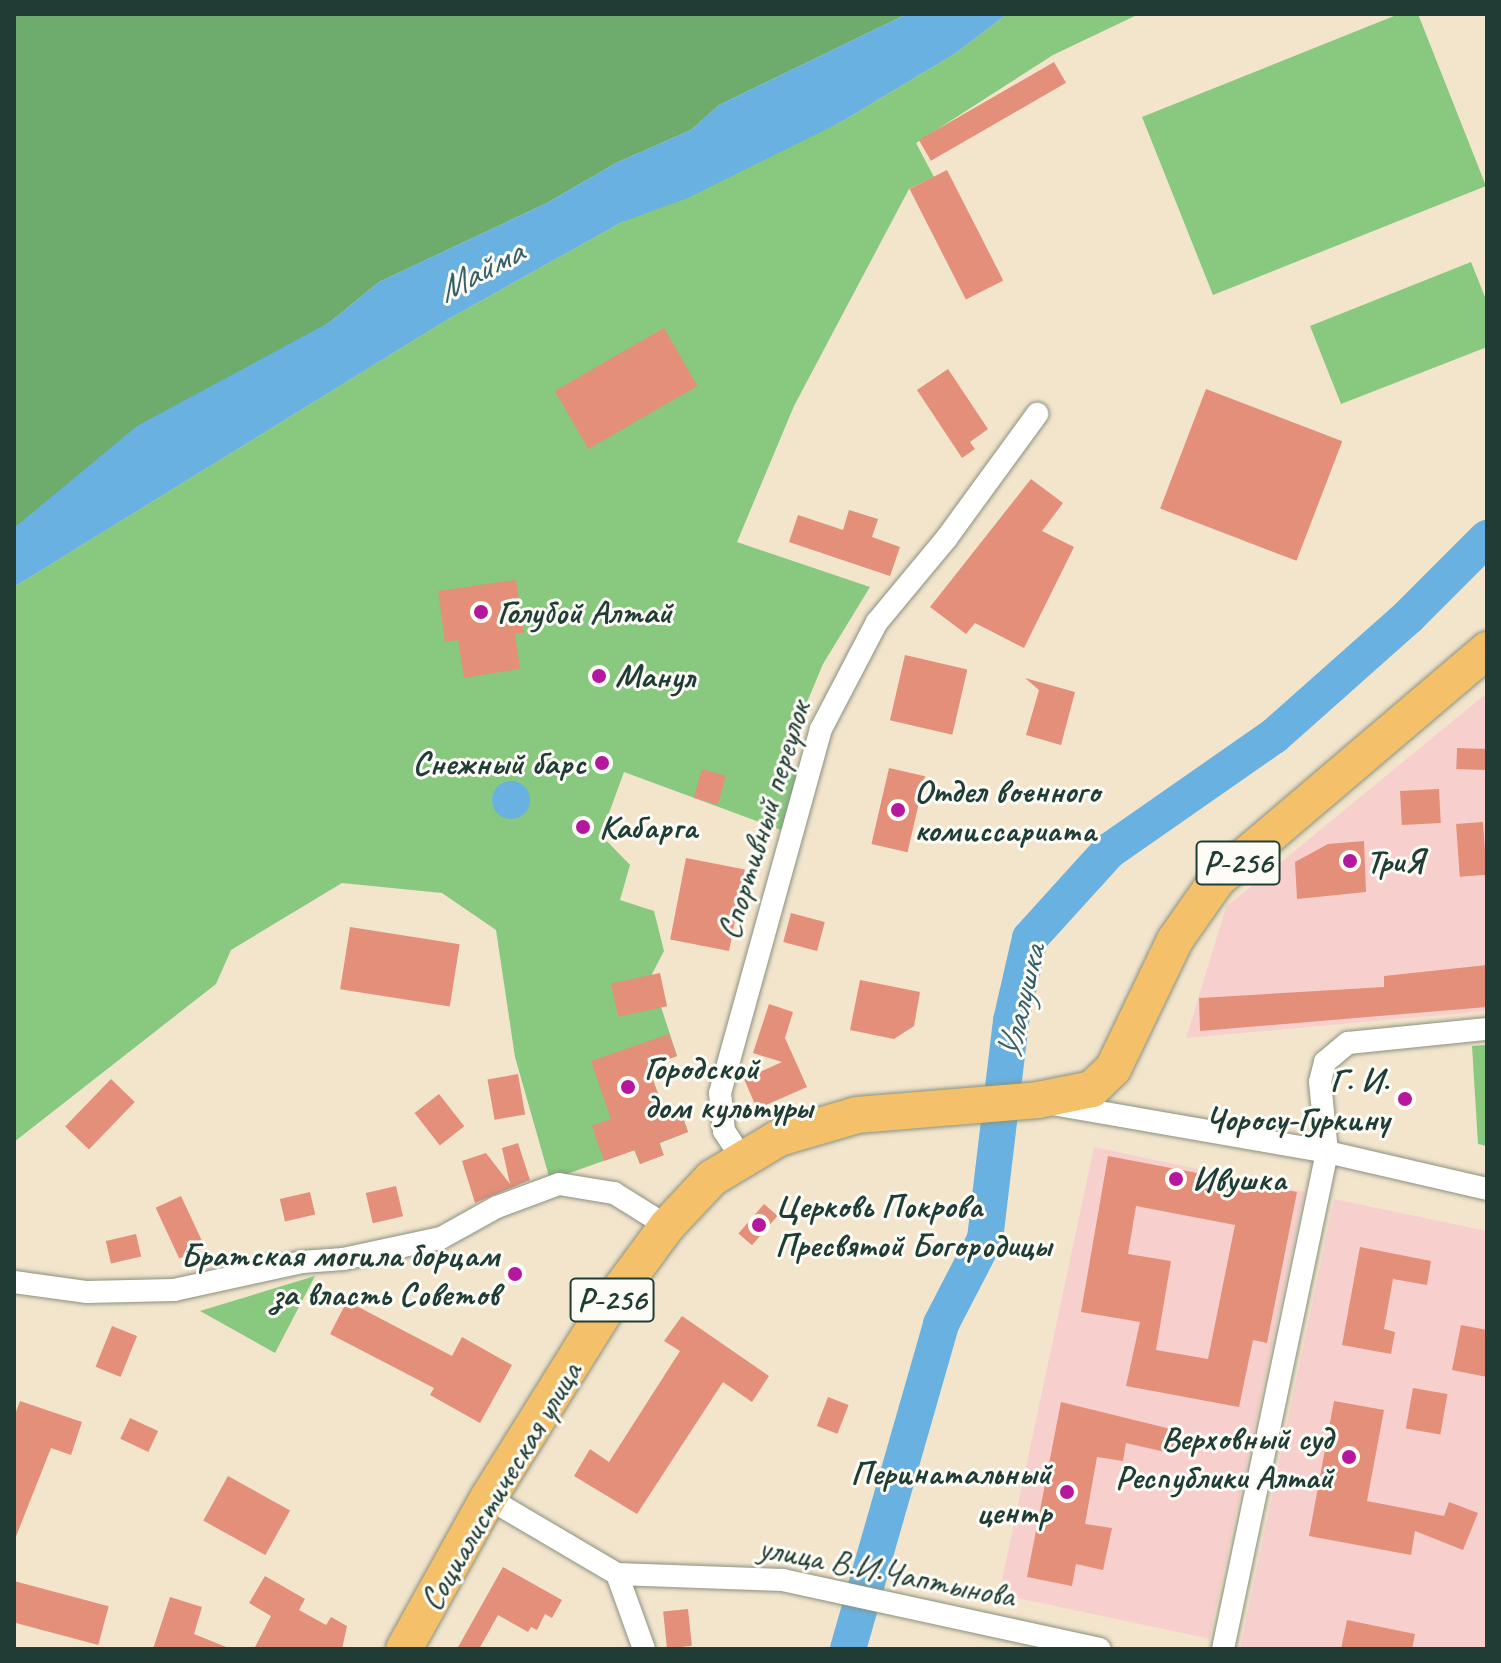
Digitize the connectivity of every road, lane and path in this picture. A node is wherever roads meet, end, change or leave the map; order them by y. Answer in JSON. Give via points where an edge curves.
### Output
{"nodes":[{"id":1,"x":1037,"y":414,"type":"dead end"},
{"id":2,"x":1487,"y":650,"type":"edge"},
{"id":3,"x":1487,"y":1029,"type":"edge"},
{"id":4,"x":1038,"y":1100,"type":"junction"},
{"id":5,"x":1327,"y":1152,"type":"junction"},
{"id":6,"x":741,"y":1157,"type":"junction"},
{"id":7,"x":1487,"y":1189,"type":"edge"},
{"id":8,"x":667,"y":1226,"type":"junction"},
{"id":9,"x":14,"y":1282,"type":"edge"},
{"id":10,"x":488,"y":1498,"type":"junction"},
{"id":11,"x":617,"y":1574,"type":"junction"},
{"id":12,"x":404,"y":1649,"type":"edge"},
{"id":13,"x":644,"y":1649,"type":"edge"},
{"id":14,"x":1100,"y":1649,"type":"edge"},
{"id":15,"x":1223,"y":1649,"type":"edge"}],
"edges":[{"from":1,"to":6,"type":"street","name":"Спортивный переулок","via":[[946,539],[877,622],[821,729],[720,1093],[724,1131]]},
{"from":2,"to":4,"type":"main road","number":"Р-256","via":[[1217,880],[1175,940],[1103,1080],[1077,1095]]},
{"from":3,"to":5,"type":"street","via":[[1348,1043],[1325,1062],[1320,1082]]},
{"from":4,"to":5,"type":"street"},
{"from":4,"to":6,"type":"main road","name":"Социалистическая улица","number":"Р-256","via":[[857,1115],[779,1138]]},
{"from":5,"to":7,"type":"street"},
{"from":5,"to":15,"type":"street"},
{"from":6,"to":8,"type":"main road","name":"Социалистическая улица","number":"Р-256","via":[[712,1178]]},
{"from":8,"to":9,"type":"street","via":[[614,1193],[559,1184],[497,1207],[441,1238],[174,1290],[87,1292]]},
{"from":8,"to":10,"type":"main road","name":"Социалистическая улица","number":"Р-256","via":[[608,1306]]},
{"from":10,"to":11,"type":"street","name":"улица В.И.Чаптынова"},
{"from":10,"to":12,"type":"main road","name":"Социалистическая улица","number":"Р-256"},
{"from":11,"to":13,"type":"street"},
{"from":11,"to":14,"type":"street","name":"улица В.И.Чаптынова","via":[[783,1580]]}]}
